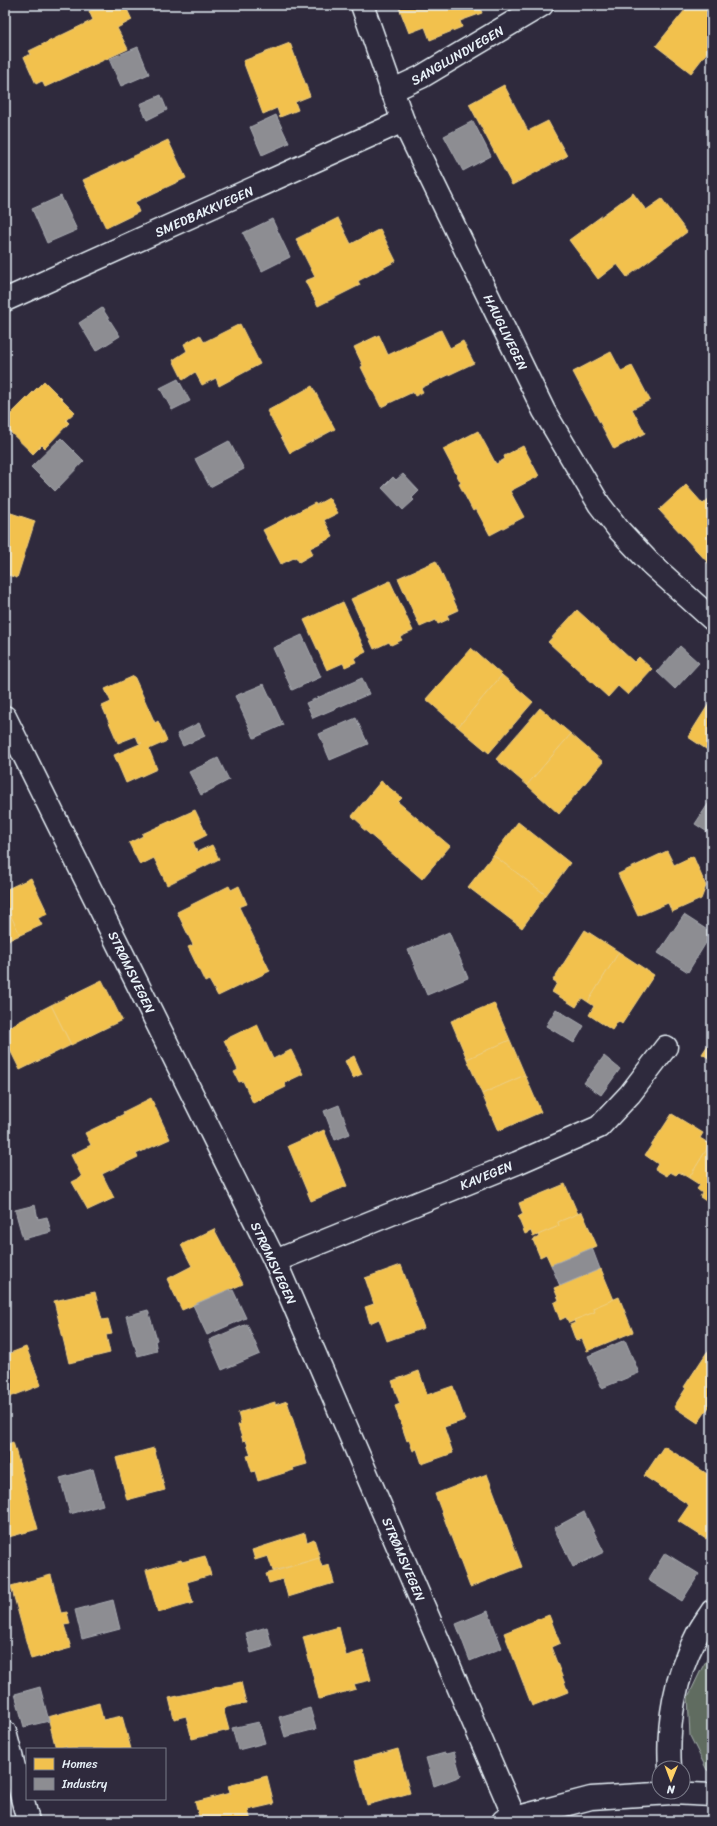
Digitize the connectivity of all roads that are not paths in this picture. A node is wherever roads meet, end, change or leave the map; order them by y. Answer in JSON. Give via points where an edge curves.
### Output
{"nodes":[{"id":1,"x":362,"y":5,"type":"edge"},
{"id":2,"x":542,"y":5,"type":"edge"},
{"id":3,"x":391,"y":91,"type":"junction"},
{"id":4,"x":403,"y":121,"type":"junction"},
{"id":5,"x":5,"y":300,"type":"edge"},
{"id":6,"x":712,"y":619,"type":"edge"},
{"id":7,"x":5,"y":717,"type":"edge"},
{"id":8,"x":666,"y":1046,"type":"dead end"},
{"id":9,"x":275,"y":1261,"type":"junction"},
{"id":10,"x":712,"y":1611,"type":"edge"},
{"id":11,"x":5,"y":1732,"type":"edge"},
{"id":12,"x":669,"y":1760,"type":"edge"},
{"id":13,"x":691,"y":1793,"type":"edge"},
{"id":14,"x":651,"y":1794,"type":"edge"},
{"id":15,"x":712,"y":1795,"type":"edge"},
{"id":16,"x":511,"y":1820,"type":"edge"},
{"id":17,"x":28,"y":1821,"type":"edge"}],
"edges":[{"from":1,"to":3,"type":"street","name":"HAUGLIVEGEN"},
{"from":2,"to":3,"type":"street","name":"SANGLUNDVEGEN","via":[[421,77]]},
{"from":3,"to":4,"type":"street","name":"HAUGLIVEGEN"},
{"from":4,"to":5,"type":"street","name":"SMEDBAKKVEGEN"},
{"from":4,"to":6,"type":"street","name":"HAUGLIVEGEN","via":[[544,411],[599,504],[650,563]]},
{"from":7,"to":9,"type":"street","name":"STRØMSVEGEN"},
{"from":8,"to":9,"type":"street","name":"KAVEGEN","via":[[630,1094],[599,1127]]},
{"from":9,"to":16,"type":"street","name":"STRØMSVEGEN"},
{"from":10,"to":12,"type":"street","via":[[695,1637],[677,1683],[668,1744]]},
{"from":11,"to":17,"type":"street"},
{"from":13,"to":15,"type":"street"},
{"from":14,"to":16,"type":"street","via":[[591,1798]]}]}
